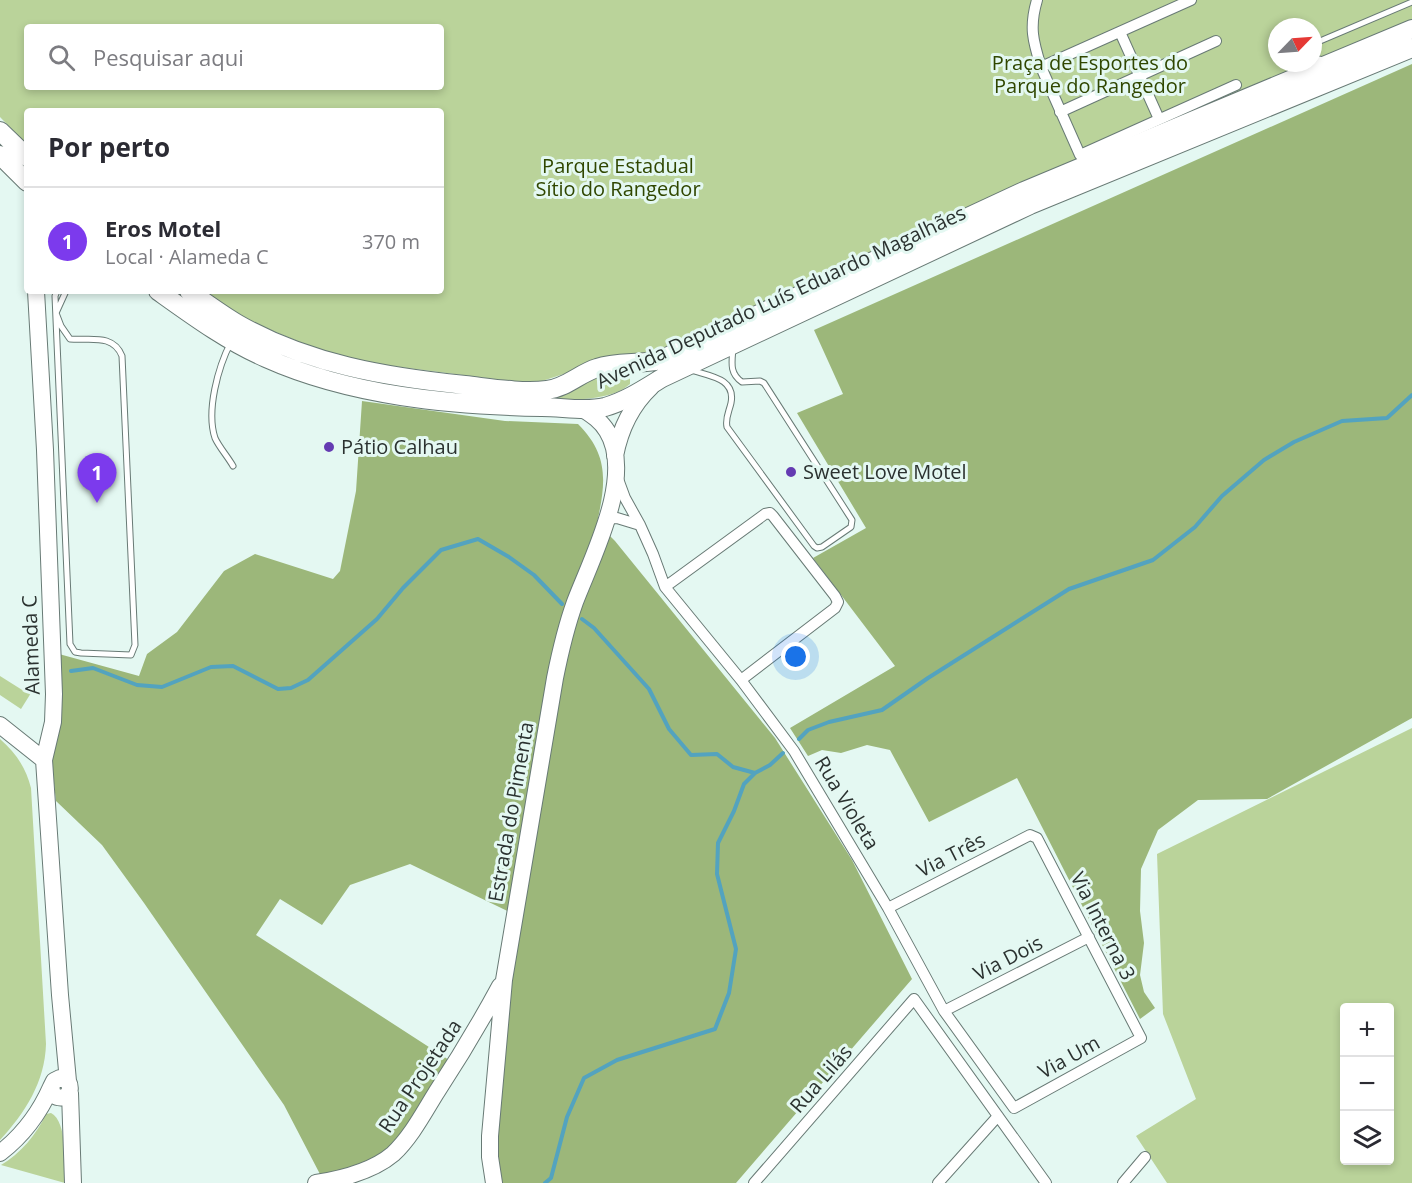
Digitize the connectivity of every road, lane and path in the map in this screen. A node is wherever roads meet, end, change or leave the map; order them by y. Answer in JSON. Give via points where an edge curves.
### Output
{"nodes":[{"id":1,"x":1038,"y":0,"type":"edge"},
{"id":2,"x":1188,"y":0,"type":"edge"},
{"id":3,"x":1412,"y":2,"type":"edge"},
{"id":4,"x":1412,"y":29,"type":"edge"},
{"id":5,"x":1120,"y":32,"type":"junction"},
{"id":6,"x":1322,"y":40,"type":"edge"},
{"id":7,"x":1216,"y":41,"type":"dead end"},
{"id":8,"x":1412,"y":48,"type":"edge"},
{"id":9,"x":1322,"y":59,"type":"edge"},
{"id":10,"x":1335,"y":61,"type":"junction"},
{"id":11,"x":1041,"y":67,"type":"junction"},
{"id":12,"x":1140,"y":76,"type":"junction"},
{"id":13,"x":1236,"y":85,"type":"dead end"},
{"id":14,"x":1060,"y":112,"type":"junction"},
{"id":15,"x":1160,"y":119,"type":"junction"},
{"id":16,"x":0,"y":131,"type":"edge"},
{"id":17,"x":24,"y":154,"type":"edge"},
{"id":18,"x":0,"y":155,"type":"edge"},
{"id":19,"x":24,"y":180,"type":"edge"},
{"id":20,"x":36,"y":294,"type":"edge"},
{"id":21,"x":57,"y":294,"type":"edge"},
{"id":22,"x":65,"y":294,"type":"edge"},
{"id":23,"x":162,"y":294,"type":"edge"},
{"id":24,"x":193,"y":294,"type":"edge"},
{"id":25,"x":56,"y":313,"type":"junction"},
{"id":26,"x":231,"y":341,"type":"junction"},
{"id":27,"x":734,"y":345,"type":"junction"},
{"id":28,"x":623,"y":364,"type":"junction"},
{"id":29,"x":684,"y":368,"type":"junction"},
{"id":30,"x":655,"y":382,"type":"junction"},
{"id":31,"x":628,"y":398,"type":"junction"},
{"id":32,"x":584,"y":409,"type":"junction"},
{"id":33,"x":615,"y":457,"type":"junction"},
{"id":34,"x":233,"y":466,"type":"dead end"},
{"id":35,"x":616,"y":474,"type":"junction"},
{"id":36,"x":606,"y":519,"type":"junction"},
{"id":37,"x":640,"y":525,"type":"junction"},
{"id":38,"x":665,"y":587,"type":"junction"},
{"id":39,"x":741,"y":681,"type":"junction"},
{"id":40,"x":0,"y":725,"type":"edge"},
{"id":41,"x":44,"y":760,"type":"junction"},
{"id":42,"x":1030,"y":835,"type":"joint"},
{"id":43,"x":888,"y":908,"type":"junction"},
{"id":44,"x":1089,"y":937,"type":"junction"},
{"id":45,"x":504,"y":980,"type":"junction"},
{"id":46,"x":944,"y":1011,"type":"junction"},
{"id":47,"x":479,"y":1026,"type":"junction"},
{"id":48,"x":499,"y":1038,"type":"junction"},
{"id":49,"x":1141,"y":1038,"type":"joint"},
{"id":50,"x":60,"y":1089,"type":"junction"},
{"id":51,"x":1014,"y":1108,"type":"joint"},
{"id":52,"x":998,"y":1116,"type":"junction"},
{"id":53,"x":0,"y":1153,"type":"edge"},
{"id":54,"x":1144,"y":1157,"type":"dead end"},
{"id":55,"x":73,"y":1183,"type":"edge"},
{"id":56,"x":316,"y":1183,"type":"edge"},
{"id":57,"x":494,"y":1183,"type":"edge"},
{"id":58,"x":754,"y":1183,"type":"edge"},
{"id":59,"x":938,"y":1183,"type":"edge"},
{"id":60,"x":1046,"y":1183,"type":"edge"},
{"id":61,"x":1123,"y":1183,"type":"edge"}],
"edges":[{"from":1,"to":11,"type":"street","via":[[1032,18],[1032,37]]},
{"from":2,"to":5,"type":"street"},
{"from":3,"to":6,"type":"lane"},
{"from":4,"to":10,"type":"main road","name":"Avenida Deputado Luís Eduardo Magalhães"},
{"from":5,"to":11,"type":"street"},
{"from":5,"to":12,"type":"street"},
{"from":7,"to":12,"type":"street"},
{"from":8,"to":27,"type":"main road","name":"Avenida Deputado Luís Eduardo Magalhães","via":[[1030,205]]},
{"from":9,"to":10,"type":"lane"},
{"from":10,"to":28,"type":"main road","name":"Avenida Deputado Luís Eduardo Magalhães","via":[[1024,191],[660,360]]},
{"from":11,"to":14,"type":"street"},
{"from":12,"to":14,"type":"street"},
{"from":12,"to":15,"type":"street"},
{"from":13,"to":15,"type":"street"},
{"from":14,"to":15,"type":"street","via":[[1080,155]]},
{"from":16,"to":17,"type":"main road"},
{"from":18,"to":19,"type":"main road"},
{"from":20,"to":41,"type":"street","name":"Alameda C","via":[[54,694],[53,722]]},
{"from":21,"to":25,"type":"lane"},
{"from":22,"to":25,"type":"lane"},
{"from":23,"to":26,"type":"main road","name":"Avenida Deputado Luís Eduardo Magalhães"},
{"from":24,"to":28,"type":"main road","name":"Avenida Deputado Luís Eduardo Magalhães","via":[[270,341],[380,375],[548,390],[598,367]]},
{"from":25,"to":25,"type":"lane","via":[[70,644],[75,652],[131,655],[135,645],[122,356],[108,341],[70,339]]},
{"from":26,"to":32,"type":"main road","name":"Avenida Deputado Luís Eduardo Magalhães","via":[[292,369],[364,389],[508,406]]},
{"from":26,"to":34,"type":"lane","via":[[211,405],[215,438]]},
{"from":27,"to":29,"type":"main road","name":"Avenida Deputado Luís Eduardo Magalhães"},
{"from":27,"to":29,"type":"lane","via":[[734,375],[742,382],[764,383],[852,520],[851,527],[822,547],[814,546],[727,427],[732,392],[728,385],[723,379]]},
{"from":28,"to":31,"type":"main road","via":[[633,369],[638,378],[638,386]]},
{"from":29,"to":30,"type":"main road","name":"Avenida Deputado Luís Eduardo Magalhães"},
{"from":30,"to":31,"type":"main road","name":"Avenida Deputado Luís Eduardo Magalhães"},
{"from":30,"to":33,"type":"street","name":"Estrada do Pimenta","via":[[632,411]]},
{"from":31,"to":32,"type":"main road","name":"Avenida Deputado Luís Eduardo Magalhães"},
{"from":32,"to":33,"type":"street","name":"Estrada do Pimenta","via":[[606,429]]},
{"from":33,"to":35,"type":"street","name":"Estrada do Pimenta"},
{"from":35,"to":36,"type":"street","name":"Estrada do Pimenta"},
{"from":35,"to":37,"type":"street","name":"Rua Violeta"},
{"from":36,"to":37,"type":"street"},
{"from":36,"to":45,"type":"street","name":"Estrada do Pimenta","via":[[560,653]]},
{"from":37,"to":38,"type":"street","name":"Rua Violeta"},
{"from":38,"to":39,"type":"street","name":"Rua Violeta"},
{"from":38,"to":39,"type":"street","via":[[765,514],[773,516],[838,602]]},
{"from":39,"to":43,"type":"street","name":"Rua Violeta","via":[[794,751]]},
{"from":40,"to":41,"type":"street"},
{"from":41,"to":50,"type":"street","name":"Alameda C","via":[[60,995]]},
{"from":42,"to":43,"type":"street","name":"Via Três"},
{"from":42,"to":44,"type":"street","name":"Via Interna 3","via":[[1037,838]]},
{"from":43,"to":46,"type":"street","name":"Rua Violeta"},
{"from":44,"to":46,"type":"street","name":"Via Dois"},
{"from":44,"to":49,"type":"street","name":"Via Interna 3"},
{"from":45,"to":47,"type":"street","name":"Rua Projetada"},
{"from":45,"to":48,"type":"street","name":"Estrada do Pimenta"},
{"from":46,"to":51,"type":"street","name":"Rua Violeta"},
{"from":47,"to":48,"type":"street","via":[[491,1024]]},
{"from":47,"to":56,"type":"street","name":"Rua Projetada","via":[[415,1127],[392,1154],[376,1165]]},
{"from":48,"to":57,"type":"street","name":"Estrada do Pimenta","via":[[490,1136]]},
{"from":49,"to":51,"type":"street","name":"Via Um"},
{"from":50,"to":53,"type":"street"},
{"from":50,"to":55,"type":"street","name":"Alameda C","via":[[71,1142]]},
{"from":52,"to":58,"type":"street","name":"Rua Lilás","via":[[914,999]]},
{"from":52,"to":59,"type":"street"},
{"from":52,"to":60,"type":"street"},
{"from":54,"to":61,"type":"street"}]}
